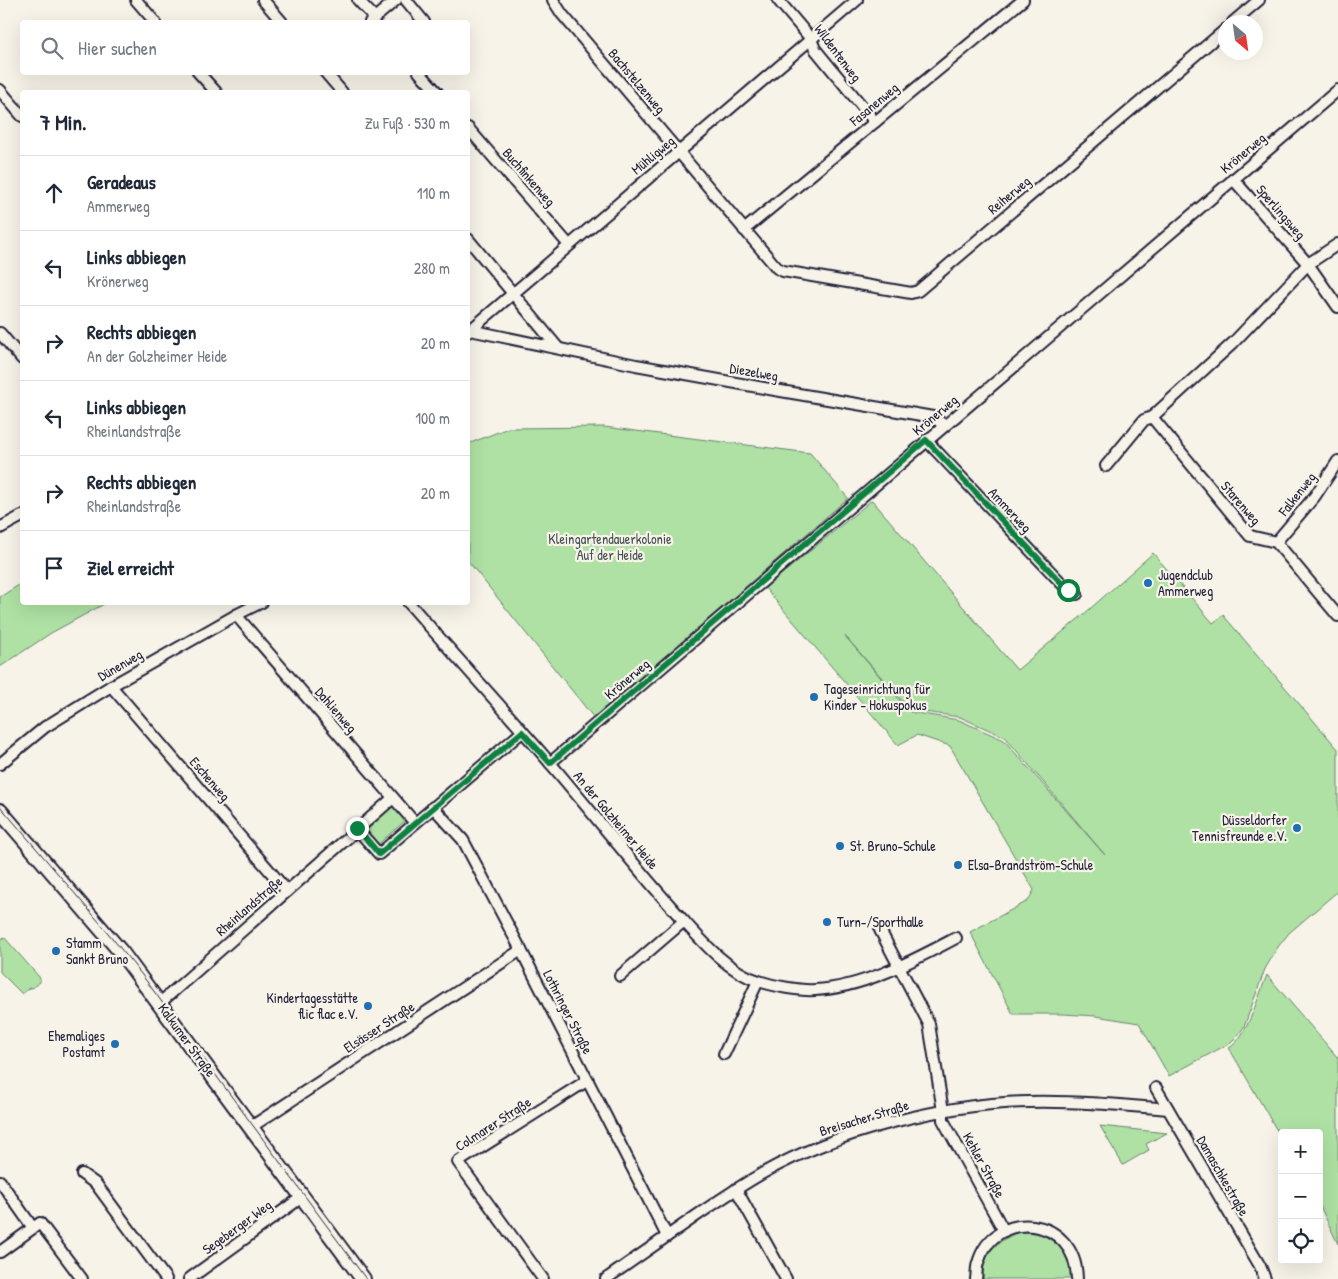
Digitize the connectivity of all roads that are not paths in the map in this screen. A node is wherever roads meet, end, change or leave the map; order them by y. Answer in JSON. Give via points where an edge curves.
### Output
{"nodes":[{"id":1,"x":136,"y":0,"type":"edge"},
{"id":2,"x":263,"y":0,"type":"edge"},
{"id":3,"x":358,"y":0,"type":"edge"},
{"id":4,"x":396,"y":0,"type":"edge"},
{"id":5,"x":406,"y":0,"type":"edge"},
{"id":6,"x":553,"y":0,"type":"edge"},
{"id":7,"x":778,"y":0,"type":"edge"},
{"id":8,"x":857,"y":0,"type":"edge"},
{"id":9,"x":1023,"y":0,"type":"edge"},
{"id":10,"x":1259,"y":0,"type":"edge"},
{"id":11,"x":1241,"y":15,"type":"edge"},
{"id":12,"x":154,"y":20,"type":"edge"},
{"id":13,"x":280,"y":20,"type":"edge"},
{"id":14,"x":372,"y":20,"type":"edge"},
{"id":15,"x":422,"y":20,"type":"edge"},
{"id":16,"x":1218,"y":36,"type":"edge"},
{"id":17,"x":811,"y":39,"type":"junction"},
{"id":18,"x":201,"y":75,"type":"edge"},
{"id":19,"x":328,"y":75,"type":"edge"},
{"id":20,"x":422,"y":75,"type":"edge"},
{"id":21,"x":0,"y":90,"type":"edge"},
{"id":22,"x":214,"y":90,"type":"edge"},
{"id":23,"x":340,"y":90,"type":"edge"},
{"id":24,"x":435,"y":90,"type":"edge"},
{"id":25,"x":1338,"y":90,"type":"edge"},
{"id":26,"x":20,"y":114,"type":"edge"},
{"id":27,"x":875,"y":122,"type":"junction"},
{"id":28,"x":470,"y":130,"type":"edge"},
{"id":29,"x":679,"y":152,"type":"junction"},
{"id":30,"x":1233,"y":179,"type":"junction"},
{"id":31,"x":744,"y":230,"type":"junction"},
{"id":32,"x":470,"y":241,"type":"edge"},
{"id":33,"x":1338,"y":244,"type":"edge"},
{"id":34,"x":569,"y":245,"type":"junction"},
{"id":35,"x":1308,"y":264,"type":"junction"},
{"id":36,"x":779,"y":269,"type":"joint"},
{"id":37,"x":513,"y":293,"type":"junction"},
{"id":38,"x":1338,"y":307,"type":"edge"},
{"id":39,"x":470,"y":330,"type":"edge"},
{"id":40,"x":470,"y":331,"type":"edge"},
{"id":41,"x":0,"y":333,"type":"edge"},
{"id":42,"x":558,"y":348,"type":"junction"},
{"id":43,"x":20,"y":357,"type":"edge"},
{"id":44,"x":1152,"y":417,"type":"junction"},
{"id":45,"x":944,"y":425,"type":"junction"},
{"id":46,"x":926,"y":440,"type":"junction"},
{"id":47,"x":1338,"y":461,"type":"edge"},
{"id":48,"x":1106,"y":466,"type":"dead end"},
{"id":49,"x":20,"y":517,"type":"edge"},
{"id":50,"x":0,"y":528,"type":"edge"},
{"id":51,"x":1276,"y":542,"type":"junction"},
{"id":52,"x":1077,"y":594,"type":"dead end"},
{"id":53,"x":256,"y":605,"type":"edge"},
{"id":54,"x":411,"y":605,"type":"edge"},
{"id":55,"x":236,"y":615,"type":"junction"},
{"id":56,"x":1338,"y":616,"type":"edge"},
{"id":57,"x":112,"y":686,"type":"junction"},
{"id":58,"x":522,"y":732,"type":"junction"},
{"id":59,"x":550,"y":763,"type":"junction"},
{"id":60,"x":0,"y":764,"type":"edge"},
{"id":61,"x":393,"y":798,"type":"junction"},
{"id":62,"x":433,"y":807,"type":"junction"},
{"id":63,"x":0,"y":810,"type":"edge"},
{"id":64,"x":415,"y":823,"type":"junction"},
{"id":65,"x":357,"y":828,"type":"junction"},
{"id":66,"x":287,"y":891,"type":"junction"},
{"id":67,"x":684,"y":921,"type":"junction"},
{"id":68,"x":880,"y":930,"type":"dead end"},
{"id":69,"x":956,"y":938,"type":"dead end"},
{"id":70,"x":521,"y":950,"type":"junction"},
{"id":71,"x":900,"y":967,"type":"junction"},
{"id":72,"x":620,"y":976,"type":"dead end"},
{"id":73,"x":758,"y":981,"type":"junction"},
{"id":74,"x":160,"y":1003,"type":"junction"},
{"id":75,"x":724,"y":1054,"type":"dead end"},
{"id":76,"x":588,"y":1080,"type":"junction"},
{"id":77,"x":1156,"y":1088,"type":"dead end"},
{"id":78,"x":1168,"y":1109,"type":"junction"},
{"id":79,"x":943,"y":1110,"type":"junction"},
{"id":80,"x":251,"y":1127,"type":"junction"},
{"id":81,"x":82,"y":1174,"type":"dead end"},
{"id":82,"x":0,"y":1181,"type":"edge"},
{"id":83,"x":736,"y":1189,"type":"junction"},
{"id":84,"x":302,"y":1197,"type":"junction"},
{"id":85,"x":34,"y":1228,"type":"junction"},
{"id":86,"x":1004,"y":1231,"type":"junction"},
{"id":87,"x":667,"y":1236,"type":"junction"},
{"id":88,"x":0,"y":1252,"type":"edge"},
{"id":89,"x":82,"y":1279,"type":"edge"},
{"id":90,"x":166,"y":1279,"type":"edge"},
{"id":91,"x":189,"y":1279,"type":"edge"},
{"id":92,"x":363,"y":1279,"type":"edge"},
{"id":93,"x":543,"y":1279,"type":"edge"},
{"id":94,"x":606,"y":1279,"type":"edge"},
{"id":95,"x":786,"y":1279,"type":"edge"},
{"id":96,"x":976,"y":1279,"type":"edge"},
{"id":97,"x":1077,"y":1279,"type":"edge"},
{"id":98,"x":1265,"y":1279,"type":"edge"}],
"edges":[{"from":1,"to":12,"type":"street"},
{"from":2,"to":13,"type":"street"},
{"from":3,"to":14,"type":"street"},
{"from":4,"to":14,"type":"street"},
{"from":5,"to":15,"type":"street"},
{"from":6,"to":29,"type":"street","name":"Bachstelzenweg"},
{"from":7,"to":17,"type":"street","name":"Wildentenweg"},
{"from":8,"to":17,"type":"street","name":"Mühligweg"},
{"from":9,"to":27,"type":"street","name":"Fasanenweg"},
{"from":10,"to":11,"type":"street"},
{"from":16,"to":36,"type":"street","name":"Reiherweg","via":[[918,291],[910,293]]},
{"from":17,"to":27,"type":"street","name":"Wildentenweg","via":[[815,49]]},
{"from":17,"to":29,"type":"street","name":"Mühligweg"},
{"from":18,"to":22,"type":"street"},
{"from":19,"to":23,"type":"street"},
{"from":20,"to":24,"type":"street"},
{"from":21,"to":26,"type":"street"},
{"from":25,"to":30,"type":"street","name":"Krönerweg"},
{"from":27,"to":31,"type":"street","name":"Fasanenweg"},
{"from":28,"to":34,"type":"street","name":"Buchfinkenweg"},
{"from":29,"to":31,"type":"street","name":"Bachstelzenweg"},
{"from":29,"to":34,"type":"street","name":"Mühligweg"},
{"from":30,"to":35,"type":"street","name":"Sperlingsweg"},
{"from":30,"to":45,"type":"street","name":"Krönerweg"},
{"from":31,"to":36,"type":"street","name":"Bachstelzenweg"},
{"from":32,"to":37,"type":"street"},
{"from":33,"to":35,"type":"street"},
{"from":34,"to":37,"type":"street","name":"Mühligweg"},
{"from":35,"to":38,"type":"street","name":"Sperlingsweg"},
{"from":35,"to":44,"type":"street","via":[[1233,343]]},
{"from":37,"to":39,"type":"street","name":"Mühligweg"},
{"from":37,"to":42,"type":"street"},
{"from":40,"to":42,"type":"street","name":"Diezelweg"},
{"from":41,"to":43,"type":"street"},
{"from":42,"to":45,"type":"street","name":"Diezelweg","via":[[932,417]]},
{"from":44,"to":48,"type":"street","via":[[1144,420]]},
{"from":44,"to":51,"type":"street","name":"Starenweg","via":[[1250,536]]},
{"from":45,"to":46,"type":"street","name":"Krönerweg"},
{"from":46,"to":52,"type":"street","name":"Ammerweg","via":[[1068,590]]},
{"from":46,"to":59,"type":"street","name":"Krönerweg"},
{"from":47,"to":51,"type":"street","name":"Falkenweg","via":[[1315,496]]},
{"from":49,"to":50,"type":"street"},
{"from":51,"to":56,"type":"street"},
{"from":53,"to":55,"type":"street","name":"Dünenweg"},
{"from":54,"to":58,"type":"street","name":"An der Golzheimer Heide"},
{"from":55,"to":57,"type":"street","name":"Dünenweg"},
{"from":55,"to":61,"type":"street","name":"Dahlienweg"},
{"from":57,"to":60,"type":"street","name":"Dünenweg","via":[[45,727]]},
{"from":57,"to":66,"type":"street","name":"Eschenweg"},
{"from":58,"to":59,"type":"street","name":"An der Golzheimer Heide"},
{"from":58,"to":62,"type":"street"},
{"from":59,"to":67,"type":"street","name":"An der Golzheimer Heide"},
{"from":61,"to":64,"type":"street","name":"Dahlienweg"},
{"from":61,"to":65,"type":"street","name":"Rheinlandstraße"},
{"from":62,"to":64,"type":"street"},
{"from":62,"to":70,"type":"street","name":"Lothringer Straße","via":[[463,840]]},
{"from":63,"to":74,"type":"main road","name":"Kalkumer Straße","via":[[121,952]]},
{"from":64,"to":65,"type":"street","via":[[379,854]]},
{"from":65,"to":66,"type":"street","name":"Rheinlandstraße"},
{"from":66,"to":74,"type":"street","name":"Rheinlandstraße"},
{"from":67,"to":72,"type":"street"},
{"from":67,"to":73,"type":"street","name":"An der Golzheimer Heide","via":[[722,960]]},
{"from":68,"to":71,"type":"street"},
{"from":69,"to":71,"type":"street","name":"An der Golzheimer Heide"},
{"from":70,"to":76,"type":"street","name":"Lothringer Straße"},
{"from":70,"to":80,"type":"street","name":"Elsässer Straße"},
{"from":71,"to":73,"type":"street","name":"An der Golzheimer Heide","via":[[852,983],[814,990]]},
{"from":71,"to":79,"type":"street","via":[[929,1024]]},
{"from":73,"to":75,"type":"street"},
{"from":74,"to":80,"type":"main road","name":"Kalkumer Straße"},
{"from":76,"to":87,"type":"street","name":"Lothringer Straße"},
{"from":76,"to":93,"type":"street","name":"Colmarer Straße","via":[[458,1162]]},
{"from":77,"to":78,"type":"street","name":"Damaschkestraße"},
{"from":78,"to":79,"type":"street","name":"Breisacher Straße","via":[[1049,1102]]},
{"from":78,"to":98,"type":"street","name":"Damaschkestraße"},
{"from":79,"to":83,"type":"street","name":"Breisacher Straße","via":[[836,1139],[804,1152]]},
{"from":79,"to":86,"type":"street","name":"Kehler Straße","via":[[943,1120]]},
{"from":80,"to":84,"type":"main road","name":"Kalkumer Straße"},
{"from":81,"to":90,"type":"street","via":[[96,1184]]},
{"from":82,"to":85,"type":"street"},
{"from":83,"to":87,"type":"street","name":"Breisacher Straße"},
{"from":83,"to":95,"type":"street"},
{"from":84,"to":91,"type":"street","name":"Segeberger Weg"},
{"from":84,"to":92,"type":"main road","name":"Kalkumer Straße"},
{"from":85,"to":88,"type":"street"},
{"from":85,"to":89,"type":"street","via":[[40,1223]]},
{"from":86,"to":96,"type":"street","via":[[983,1251]]},
{"from":86,"to":97,"type":"street","via":[[1019,1226],[1035,1226],[1050,1231],[1072,1252]]},
{"from":87,"to":94,"type":"street","name":"Breisacher Straße"}]}
